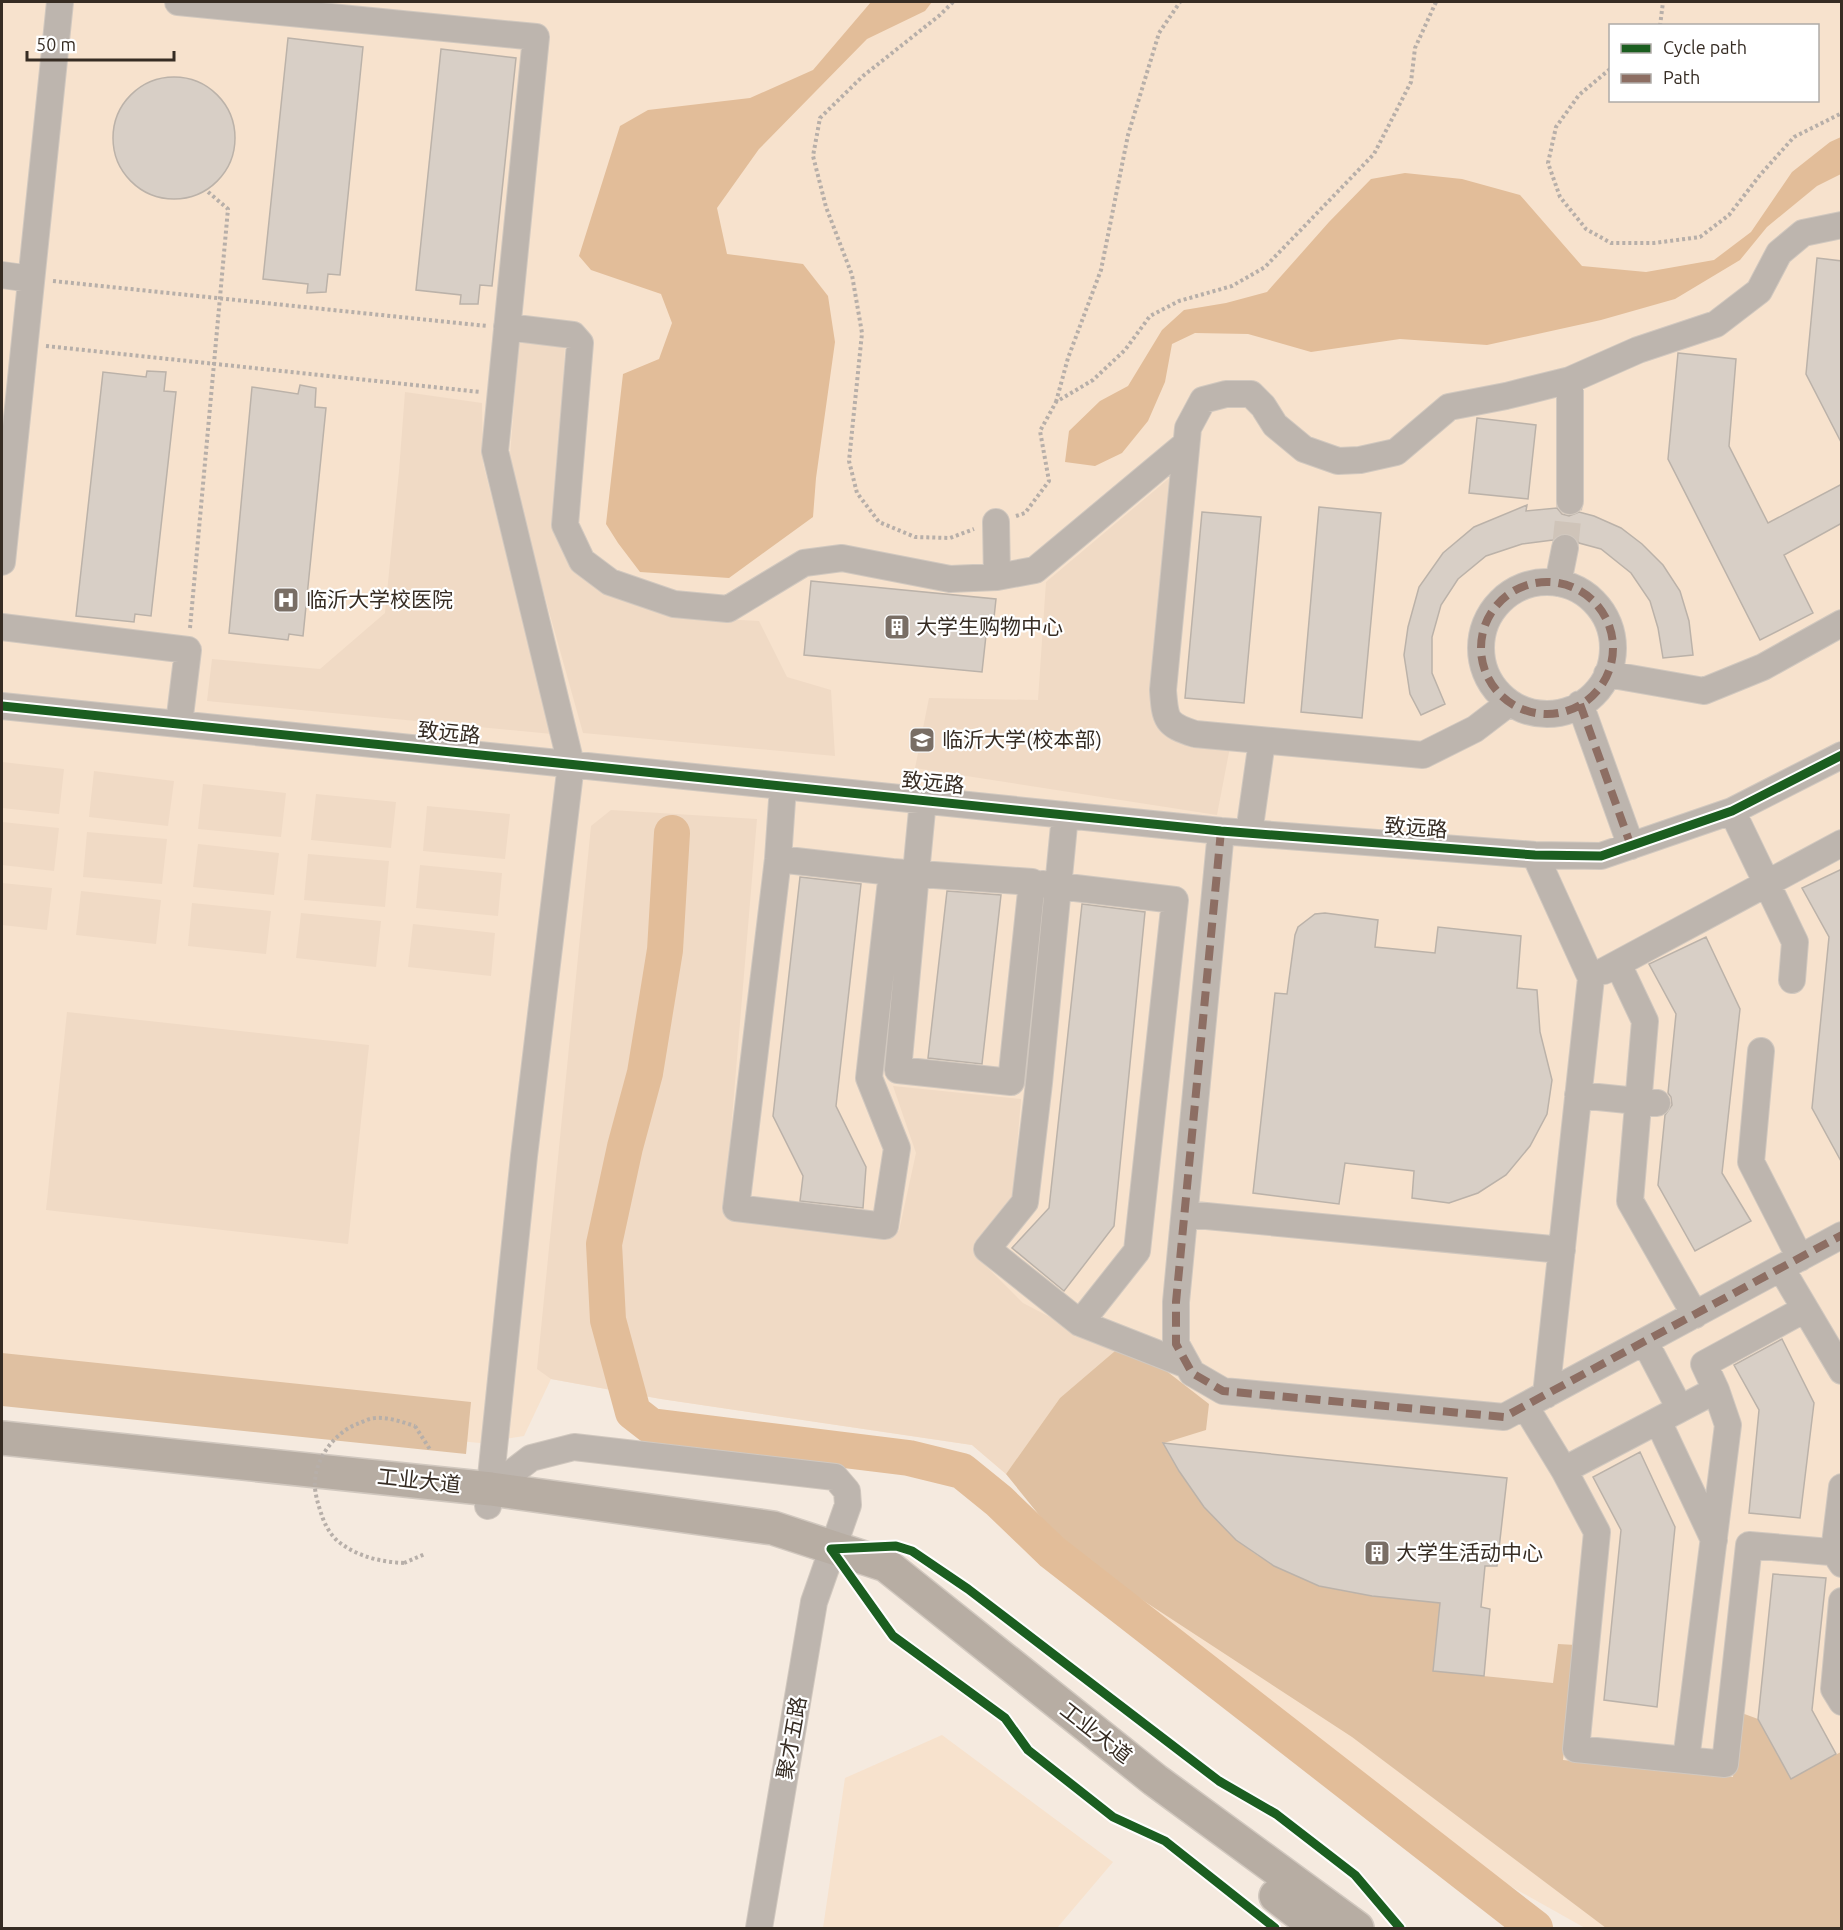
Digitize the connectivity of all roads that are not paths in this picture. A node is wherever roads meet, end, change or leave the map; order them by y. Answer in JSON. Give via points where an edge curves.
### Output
{"nodes":[{"id":1,"x":60,"y":2,"type":"edge"},
{"id":2,"x":178,"y":2,"type":"edge"},
{"id":3,"x":1842,"y":225,"type":"edge"},
{"id":4,"x":2,"y":275,"type":"edge"},
{"id":5,"x":31,"y":279,"type":"junction"},
{"id":6,"x":507,"y":327,"type":"junction"},
{"id":7,"x":13,"y":343,"type":"edge"},
{"id":8,"x":1570,"y":380,"type":"junction"},
{"id":9,"x":1186,"y":444,"type":"junction"},
{"id":10,"x":1570,"y":501,"type":"tunnel mouth"},
{"id":11,"x":996,"y":522,"type":"road end"},
{"id":12,"x":1565,"y":548,"type":"tunnel mouth"},
{"id":13,"x":2,"y":562,"type":"edge"},
{"id":14,"x":997,"y":577,"type":"junction"},
{"id":15,"x":1558,"y":583,"type":"junction"},
{"id":16,"x":1842,"y":622,"type":"edge"},
{"id":17,"x":2,"y":627,"type":"edge"},
{"id":18,"x":1607,"y":674,"type":"junction"},
{"id":19,"x":1509,"y":703,"type":"junction"},
{"id":20,"x":1580,"y":704,"type":"junction"},
{"id":21,"x":2,"y":705,"type":"edge"},
{"id":22,"x":179,"y":724,"type":"junction"},
{"id":23,"x":1262,"y":741,"type":"junction"},
{"id":24,"x":1842,"y":755,"type":"edge"},
{"id":25,"x":571,"y":764,"type":"junction"},
{"id":26,"x":783,"y":786,"type":"junction"},
{"id":27,"x":923,"y":800,"type":"junction"},
{"id":28,"x":1732,"y":811,"type":"junction"},
{"id":29,"x":1065,"y":815,"type":"junction"},
{"id":30,"x":1221,"y":831,"type":"junction"},
{"id":31,"x":1249,"y":833,"type":"junction"},
{"id":32,"x":1842,"y":843,"type":"edge"},
{"id":33,"x":1631,"y":846,"type":"junction"},
{"id":34,"x":1535,"y":855,"type":"junction"},
{"id":35,"x":778,"y":860,"type":"junction"},
{"id":36,"x":904,"y":872,"type":"junction"},
{"id":37,"x":1032,"y":882,"type":"junction"},
{"id":38,"x":1767,"y":883,"type":"junction"},
{"id":39,"x":1058,"y":886,"type":"junction"},
{"id":40,"x":1618,"y":964,"type":"junction"},
{"id":41,"x":1591,"y":978,"type":"junction"},
{"id":42,"x":1792,"y":980,"type":"dead end"},
{"id":43,"x":1761,"y":1051,"type":"dead end"},
{"id":44,"x":871,"y":1066,"type":"junction"},
{"id":45,"x":898,"y":1070,"type":"junction"},
{"id":46,"x":1011,"y":1082,"type":"junction"},
{"id":47,"x":1048,"y":1082,"type":"junction"},
{"id":48,"x":1578,"y":1095,"type":"junction"},
{"id":49,"x":1648,"y":1101,"type":"junction"},
{"id":50,"x":1185,"y":1214,"type":"junction"},
{"id":51,"x":1838,"y":1244,"type":"edge"},
{"id":52,"x":1562,"y":1250,"type":"junction"},
{"id":53,"x":1790,"y":1263,"type":"junction"},
{"id":54,"x":1805,"y":1309,"type":"junction"},
{"id":55,"x":1695,"y":1315,"type":"junction"},
{"id":56,"x":1080,"y":1323,"type":"junction"},
{"id":57,"x":1645,"y":1342,"type":"junction"},
{"id":58,"x":1187,"y":1365,"type":"junction"},
{"id":59,"x":1842,"y":1371,"type":"edge"},
{"id":60,"x":1716,"y":1390,"type":"junction"},
{"id":61,"x":1536,"y":1401,"type":"junction"},
{"id":62,"x":1669,"y":1415,"type":"junction"},
{"id":63,"x":2,"y":1438,"type":"edge"},
{"id":64,"x":2,"y":1456,"type":"edge"},
{"id":65,"x":1564,"y":1470,"type":"junction"},
{"id":66,"x":1842,"y":1487,"type":"edge"},
{"id":67,"x":490,"y":1498,"type":"junction"},
{"id":68,"x":1714,"y":1540,"type":"junction"},
{"id":69,"x":1749,"y":1545,"type":"junction"},
{"id":70,"x":831,"y":1549,"type":"junction"},
{"id":71,"x":1839,"y":1556,"type":"edge"},
{"id":72,"x":1842,"y":1601,"type":"edge"},
{"id":73,"x":1842,"y":1702,"type":"edge"},
{"id":74,"x":1686,"y":1760,"type":"junction"},
{"id":75,"x":759,"y":1929,"type":"edge"},
{"id":76,"x":1318,"y":1929,"type":"edge"},
{"id":77,"x":1357,"y":1929,"type":"edge"}],
"edges":[{"from":1,"to":5,"type":"street"},
{"from":2,"to":6,"type":"street","via":[[536,37]]},
{"from":3,"to":8,"type":"street","via":[[1803,233],[1779,253],[1759,291],[1716,324],[1638,350]]},
{"from":4,"to":5,"type":"street"},
{"from":5,"to":7,"type":"street"},
{"from":6,"to":14,"type":"street","via":[[573,335],[580,343],[565,525],[582,561],[610,582],[674,604],[728,609],[804,563],[842,558],[950,579]]},
{"from":6,"to":25,"type":"street","via":[[495,451]]},
{"from":7,"to":13,"type":"street"},
{"from":8,"to":9,"type":"street","via":[[1449,407],[1396,452],[1360,460],[1338,461],[1304,449],[1275,425],[1251,394],[1226,393],[1203,400],[1188,428]]},
{"from":8,"to":10,"type":"street"},
{"from":9,"to":14,"type":"street","via":[[1035,570]]},
{"from":9,"to":23,"type":"street","via":[[1162,690],[1164,712],[1175,728],[1195,735]]},
{"from":11,"to":14,"type":"street"},
{"from":12,"to":15,"type":"street"},
{"from":15,"to":18,"type":"street","via":[[1584,594],[1600,609],[1609,628],[1612,650]]},
{"from":15,"to":19,"type":"street","via":[[1531,584],[1513,591],[1491,612],[1485,625],[1483,667],[1494,689]]},
{"from":16,"to":18,"type":"street","via":[[1763,667],[1704,691]]},
{"from":17,"to":22,"type":"street","via":[[188,650]]},
{"from":18,"to":20,"type":"street","via":[[1601,686]]},
{"from":19,"to":20,"type":"street","via":[[1527,712],[1550,715]]},
{"from":19,"to":23,"type":"street","via":[[1475,729],[1423,755]]},
{"from":20,"to":33,"type":"street"},
{"from":21,"to":22,"type":"street","name":"致远路"},
{"from":22,"to":25,"type":"street","name":"致远路"},
{"from":23,"to":31,"type":"street"},
{"from":24,"to":28,"type":"street","name":"致远路"},
{"from":25,"to":26,"type":"street","name":"致远路"},
{"from":25,"to":67,"type":"street","via":[[524,1156]]},
{"from":26,"to":27,"type":"street","name":"致远路"},
{"from":26,"to":35,"type":"street"},
{"from":27,"to":29,"type":"street","name":"致远路"},
{"from":27,"to":36,"type":"street"},
{"from":28,"to":33,"type":"street","name":"致远路"},
{"from":28,"to":38,"type":"street"},
{"from":29,"to":30,"type":"street","name":"致远路"},
{"from":29,"to":39,"type":"street"},
{"from":30,"to":31,"type":"street","name":"致远路"},
{"from":30,"to":50,"type":"street"},
{"from":31,"to":34,"type":"street","name":"致远路"},
{"from":32,"to":38,"type":"street"},
{"from":33,"to":34,"type":"street","name":"致远路","via":[[1601,856]]},
{"from":34,"to":41,"type":"street"},
{"from":35,"to":36,"type":"street"},
{"from":35,"to":44,"type":"street","via":[[736,1208],[885,1226],[897,1148],[869,1078]]},
{"from":36,"to":37,"type":"street"},
{"from":36,"to":44,"type":"street"},
{"from":36,"to":45,"type":"street"},
{"from":37,"to":39,"type":"street"},
{"from":37,"to":46,"type":"street"},
{"from":38,"to":40,"type":"street"},
{"from":38,"to":42,"type":"street","via":[[1795,942]]},
{"from":39,"to":47,"type":"street"},
{"from":39,"to":56,"type":"street","via":[[1175,900],[1137,1251]]},
{"from":40,"to":41,"type":"street"},
{"from":40,"to":49,"type":"street","via":[[1645,1021]]},
{"from":41,"to":48,"type":"street"},
{"from":43,"to":53,"type":"street","via":[[1751,1162]]},
{"from":44,"to":45,"type":"street"},
{"from":45,"to":46,"type":"street"},
{"from":46,"to":47,"type":"street"},
{"from":47,"to":56,"type":"street","via":[[1025,1202],[987,1249]]},
{"from":48,"to":49,"type":"street"},
{"from":48,"to":52,"type":"street"},
{"from":49,"to":55,"type":"street","via":[[1630,1200]]},
{"from":50,"to":52,"type":"street"},
{"from":50,"to":58,"type":"street","via":[[1176,1344]]},
{"from":51,"to":53,"type":"street"},
{"from":52,"to":61,"type":"street"},
{"from":53,"to":54,"type":"street"},
{"from":53,"to":55,"type":"street"},
{"from":54,"to":59,"type":"street"},
{"from":54,"to":60,"type":"street","via":[[1704,1364]]},
{"from":55,"to":57,"type":"street"},
{"from":56,"to":58,"type":"street"},
{"from":57,"to":61,"type":"street"},
{"from":57,"to":62,"type":"street"},
{"from":58,"to":61,"type":"street","via":[[1192,1373],[1223,1391],[1504,1417]]},
{"from":60,"to":62,"type":"street"},
{"from":60,"to":68,"type":"street","via":[[1728,1425]]},
{"from":61,"to":65,"type":"street"},
{"from":62,"to":65,"type":"street"},
{"from":62,"to":68,"type":"street"},
{"from":63,"to":67,"type":"main road","name":"工业大道"},
{"from":64,"to":67,"type":"main road","name":"工业大道"},
{"from":65,"to":74,"type":"street","via":[[1597,1532],[1576,1749]]},
{"from":66,"to":71,"type":"street"},
{"from":67,"to":70,"type":"main road","name":"工业大道","via":[[771,1546]]},
{"from":67,"to":70,"type":"street","name":"聚才五路","via":[[531,1458],[574,1447],[835,1477],[847,1491],[848,1505]]},
{"from":68,"to":69,"type":"street"},
{"from":68,"to":74,"type":"street"},
{"from":69,"to":71,"type":"street"},
{"from":69,"to":74,"type":"street","via":[[1725,1764]]},
{"from":70,"to":75,"type":"street","name":"聚才五路","via":[[814,1602]]},
{"from":70,"to":76,"type":"main road","name":"工业大道"},
{"from":70,"to":77,"type":"main road","name":"工业大道","via":[[886,1565],[1155,1780]]},
{"from":72,"to":73,"type":"street","via":[[1834,1689]]}]}
